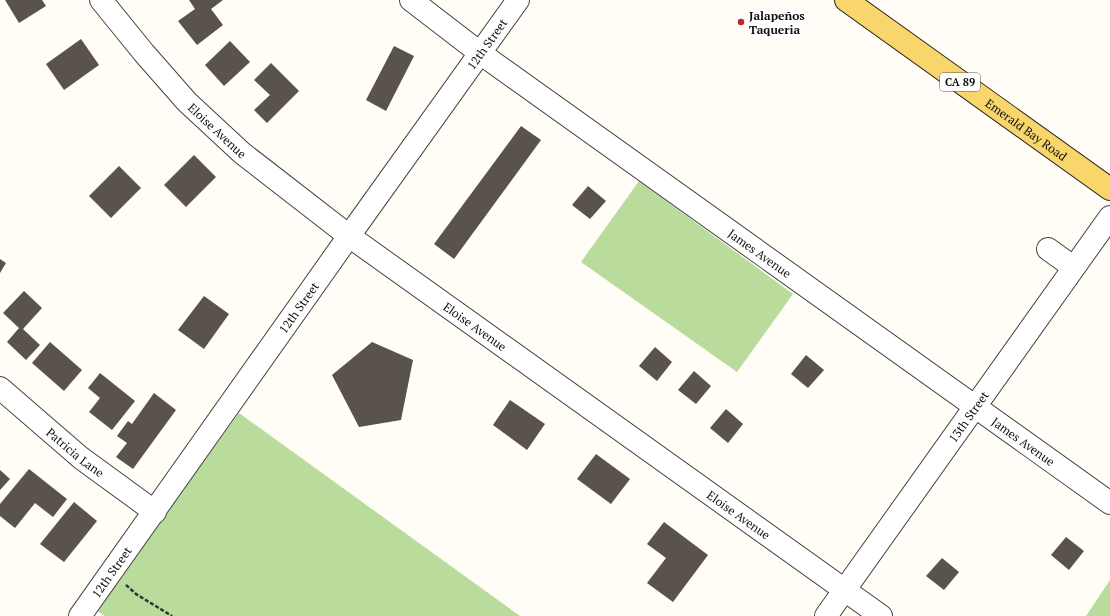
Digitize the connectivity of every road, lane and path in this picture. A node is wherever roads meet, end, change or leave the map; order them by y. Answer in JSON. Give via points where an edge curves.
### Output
{"nodes":[{"id":1,"x":101,"y":0,"type":"edge"},
{"id":2,"x":411,"y":0,"type":"edge"},
{"id":3,"x":518,"y":0,"type":"edge"},
{"id":4,"x":846,"y":0,"type":"edge"},
{"id":5,"x":480,"y":53,"type":"junction"},
{"id":6,"x":1110,"y":189,"type":"edge"},
{"id":7,"x":1110,"y":217,"type":"edge"},
{"id":8,"x":349,"y":236,"type":"junction"},
{"id":9,"x":1048,"y":249,"type":"dead end"},
{"id":10,"x":1073,"y":267,"type":"junction"},
{"id":11,"x":0,"y":388,"type":"edge"},
{"id":12,"x":975,"y":407,"type":"junction"},
{"id":13,"x":1110,"y":503,"type":"edge"},
{"id":14,"x":155,"y":512,"type":"junction"},
{"id":15,"x":111,"y":573,"type":"junction"},
{"id":16,"x":844,"y":589,"type":"junction"},
{"id":17,"x":80,"y":616,"type":"edge"},
{"id":18,"x":172,"y":616,"type":"edge"},
{"id":19,"x":826,"y":616,"type":"edge"},
{"id":20,"x":881,"y":616,"type":"edge"}],
"edges":[{"from":1,"to":8,"type":"street","name":"Eloise Avenue","via":[[187,102],[242,153]]},
{"from":2,"to":5,"type":"street","name":"James Avenue"},
{"from":3,"to":5,"type":"street","name":"12th Street"},
{"from":4,"to":6,"type":"main road","name":"Emerald Bay Road","number":"CA 89"},
{"from":5,"to":8,"type":"street","name":"12th Street"},
{"from":5,"to":12,"type":"street","name":"James Avenue"},
{"from":7,"to":10,"type":"street","name":"13th Street"},
{"from":8,"to":14,"type":"street","name":"12th Street"},
{"from":8,"to":16,"type":"street","name":"Eloise Avenue"},
{"from":9,"to":10,"type":"street"},
{"from":10,"to":12,"type":"street","name":"13th Street"},
{"from":11,"to":14,"type":"street","name":"Patricia Lane","via":[[81,458]]},
{"from":12,"to":13,"type":"street","name":"James Avenue"},
{"from":12,"to":16,"type":"street","name":"13th Street"},
{"from":14,"to":15,"type":"street","name":"12th Street"},
{"from":15,"to":17,"type":"street","name":"12th Street"},
{"from":15,"to":18,"type":"path","via":[[136,594]]},
{"from":16,"to":19,"type":"street","name":"13th Street"},
{"from":16,"to":20,"type":"street","name":"Eloise Avenue"}]}
